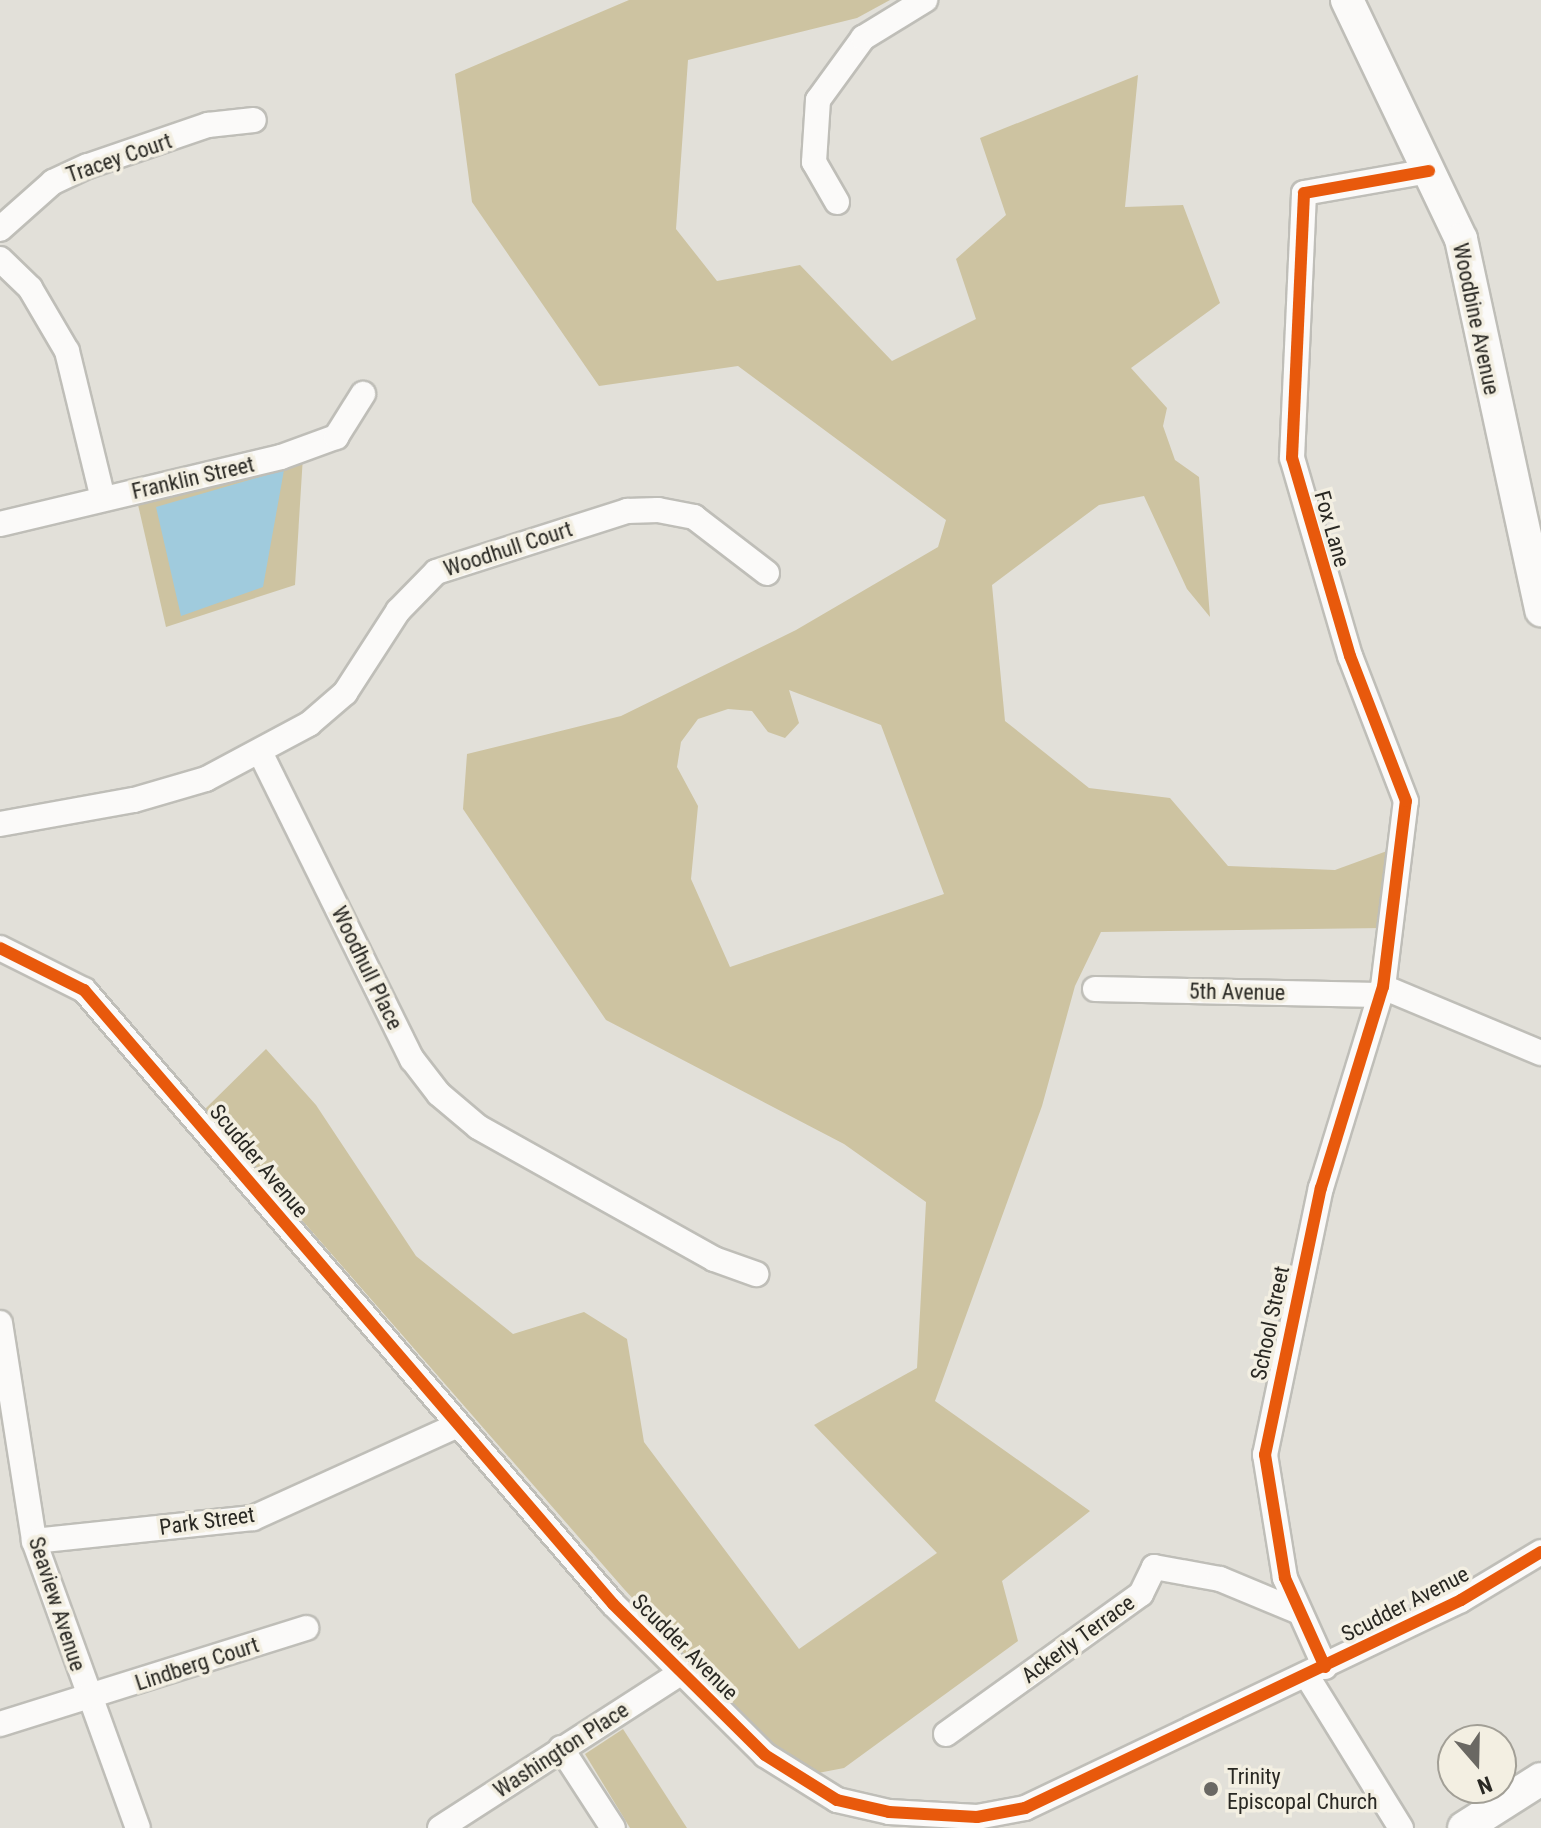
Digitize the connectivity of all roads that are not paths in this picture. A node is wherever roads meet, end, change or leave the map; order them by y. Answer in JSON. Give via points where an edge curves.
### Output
{"nodes":[{"id":1,"x":925,"y":0,"type":"edge"},
{"id":2,"x":1347,"y":0,"type":"edge"},
{"id":3,"x":254,"y":120,"type":"dead end"},
{"id":4,"x":1429,"y":171,"type":"junction"},
{"id":5,"x":837,"y":202,"type":"dead end"},
{"id":6,"x":0,"y":229,"type":"edge"},
{"id":7,"x":0,"y":259,"type":"edge"},
{"id":8,"x":363,"y":394,"type":"dead end"},
{"id":9,"x":103,"y":499,"type":"junction"},
{"id":10,"x":0,"y":524,"type":"edge"},
{"id":11,"x":767,"y":573,"type":"dead end"},
{"id":12,"x":1541,"y":610,"type":"edge"},
{"id":13,"x":260,"y":752,"type":"junction"},
{"id":14,"x":0,"y":824,"type":"edge"},
{"id":15,"x":0,"y":948,"type":"edge"},
{"id":16,"x":1095,"y":989,"type":"dead end"},
{"id":17,"x":1381,"y":991,"type":"junction"},
{"id":18,"x":1541,"y":1053,"type":"edge"},
{"id":19,"x":756,"y":1274,"type":"dead end"},
{"id":20,"x":0,"y":1323,"type":"edge"},
{"id":21,"x":458,"y":1425,"type":"junction"},
{"id":22,"x":34,"y":1541,"type":"junction"},
{"id":23,"x":1541,"y":1552,"type":"edge"},
{"id":24,"x":1297,"y":1611,"type":"junction"},
{"id":25,"x":306,"y":1628,"type":"dead end"},
{"id":26,"x":1316,"y":1671,"type":"junction"},
{"id":27,"x":682,"y":1672,"type":"junction"},
{"id":28,"x":88,"y":1698,"type":"junction"},
{"id":29,"x":0,"y":1724,"type":"edge"},
{"id":30,"x":946,"y":1734,"type":"dead end"},
{"id":31,"x":561,"y":1748,"type":"junction"},
{"id":32,"x":1541,"y":1779,"type":"edge"},
{"id":33,"x":980,"y":1823,"type":"edge"},
{"id":34,"x":138,"y":1828,"type":"edge"},
{"id":35,"x":440,"y":1828,"type":"edge"},
{"id":36,"x":613,"y":1828,"type":"edge"},
{"id":37,"x":1401,"y":1828,"type":"edge"},
{"id":38,"x":1464,"y":1828,"type":"edge"}],
"edges":[{"from":1,"to":5,"type":"street","via":[[863,38],[818,100],[814,162]]},
{"from":2,"to":4,"type":"main road","name":"Woodbine Avenue"},
{"from":3,"to":6,"type":"street","name":"Tracey Court","via":[[208,125],[88,166],[53,182]]},
{"from":4,"to":12,"type":"main road","name":"Woodbine Avenue","via":[[1461,239]]},
{"from":4,"to":17,"type":"street","name":"Fox Lane","via":[[1304,193],[1293,351],[1292,458],[1350,656],[1406,801]]},
{"from":7,"to":9,"type":"street","via":[[30,288],[67,351]]},
{"from":8,"to":9,"type":"street","name":"Franklin Street","via":[[336,437]]},
{"from":9,"to":10,"type":"street","name":"Franklin Street"},
{"from":11,"to":13,"type":"street","name":"Woodhull Court","via":[[694,517],[658,510],[627,511],[436,572],[398,611],[345,693]]},
{"from":13,"to":14,"type":"street","via":[[134,800]]},
{"from":13,"to":19,"type":"street","name":"Woodhull Place","via":[[412,1059],[439,1094],[478,1127],[714,1259]]},
{"from":15,"to":21,"type":"street","name":"Scudder Avenue","via":[[84,990]]},
{"from":16,"to":17,"type":"street","name":"5th Avenue"},
{"from":17,"to":18,"type":"street","name":"5th Avenue"},
{"from":17,"to":24,"type":"street","name":"School Street","via":[[1321,1188],[1265,1455]]},
{"from":20,"to":22,"type":"street","name":"Seaview Avenue"},
{"from":21,"to":22,"type":"street","name":"Park Street","via":[[253,1518]]},
{"from":21,"to":27,"type":"street","name":"Scudder Avenue"},
{"from":22,"to":28,"type":"street","name":"Seaview Avenue"},
{"from":23,"to":26,"type":"street","name":"Scudder Avenue"},
{"from":24,"to":26,"type":"street","name":"School Street"},
{"from":24,"to":30,"type":"street","name":"Ackerly Terrace","via":[[1220,1579],[1154,1567],[1141,1594]]},
{"from":25,"to":28,"type":"street","name":"Lindberg Court"},
{"from":26,"to":33,"type":"street","name":"Scudder Avenue","via":[[1046,1800]]},
{"from":26,"to":37,"type":"street","name":"School Street"},
{"from":27,"to":31,"type":"street","name":"Washington Place"},
{"from":27,"to":33,"type":"street","name":"Scudder Avenue","via":[[765,1755],[837,1800]]},
{"from":28,"to":29,"type":"street","name":"Lindberg Court"},
{"from":28,"to":34,"type":"street","name":"Seaview Avenue"},
{"from":31,"to":35,"type":"street","name":"Washington Place"},
{"from":31,"to":36,"type":"street"},
{"from":32,"to":38,"type":"main road"}]}
